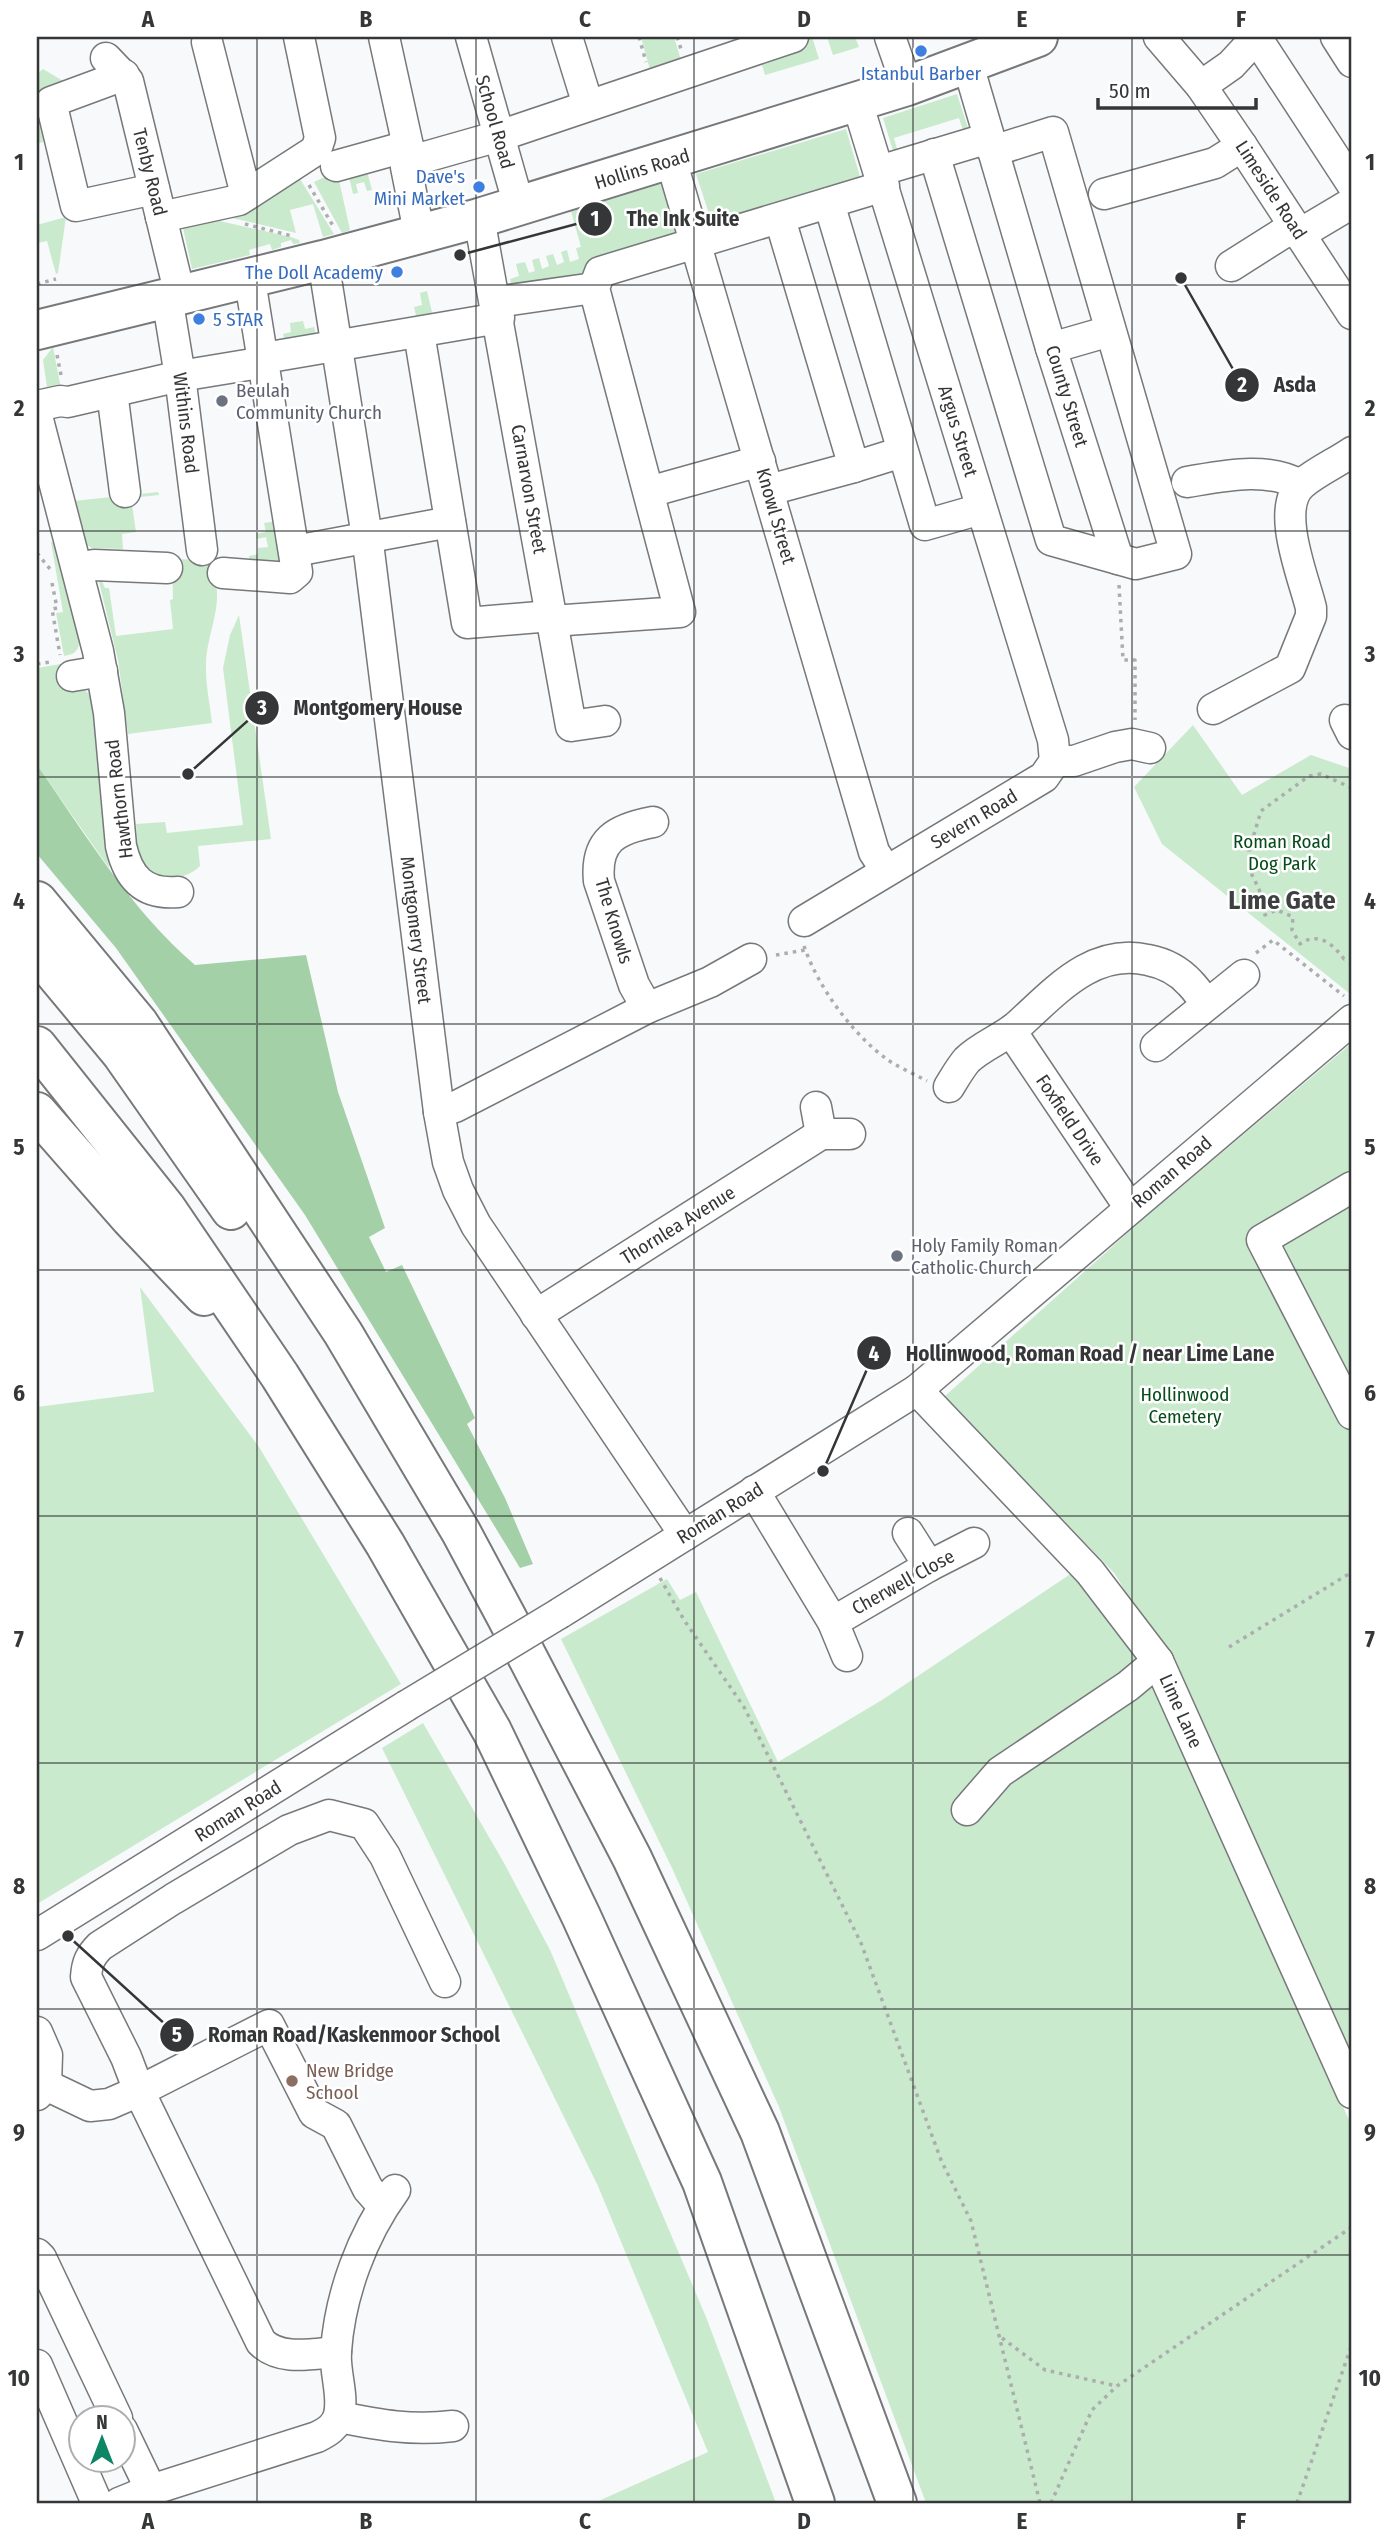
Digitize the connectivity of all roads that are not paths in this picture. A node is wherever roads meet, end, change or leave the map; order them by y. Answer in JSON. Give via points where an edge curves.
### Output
{"nodes":[{"id":1,"x":299,"y":37,"type":"edge"},
{"id":2,"x":384,"y":37,"type":"edge"},
{"id":3,"x":471,"y":37,"type":"edge"},
{"id":4,"x":567,"y":37,"type":"edge"},
{"id":5,"x":793,"y":37,"type":"edge"},
{"id":6,"x":890,"y":37,"type":"edge"},
{"id":7,"x":1038,"y":37,"type":"edge"},
{"id":8,"x":1159,"y":37,"type":"edge"},
{"id":9,"x":1256,"y":37,"type":"edge"},
{"id":10,"x":1336,"y":37,"type":"edge"},
{"id":11,"x":207,"y":42,"type":"dead end"},
{"id":12,"x":1352,"y":62,"type":"edge"},
{"id":13,"x":968,"y":65,"type":"junction"},
{"id":14,"x":907,"y":86,"type":"junction"},
{"id":15,"x":1201,"y":86,"type":"junction"},
{"id":16,"x":858,"y":103,"type":"junction"},
{"id":17,"x":588,"y":105,"type":"junction"},
{"id":18,"x":499,"y":136,"type":"junction"},
{"id":19,"x":991,"y":144,"type":"junction"},
{"id":20,"x":1242,"y":146,"type":"junction"},
{"id":21,"x":410,"y":153,"type":"junction"},
{"id":22,"x":934,"y":154,"type":"junction"},
{"id":23,"x":671,"y":160,"type":"junction"},
{"id":24,"x":336,"y":166,"type":"road end"},
{"id":25,"x":881,"y":179,"type":"junction"},
{"id":26,"x":1352,"y":184,"type":"edge"},
{"id":27,"x":249,"y":193,"type":"junction"},
{"id":28,"x":1104,"y":194,"type":"dead end"},
{"id":29,"x":158,"y":203,"type":"junction"},
{"id":30,"x":1352,"y":203,"type":"edge"},
{"id":31,"x":829,"y":204,"type":"junction"},
{"id":32,"x":519,"y":206,"type":"junction"},
{"id":33,"x":416,"y":218,"type":"dead end"},
{"id":34,"x":479,"y":218,"type":"junction"},
{"id":35,"x":780,"y":219,"type":"junction"},
{"id":36,"x":1297,"y":230,"type":"junction"},
{"id":37,"x":328,"y":243,"type":"junction"},
{"id":38,"x":697,"y":244,"type":"junction"},
{"id":39,"x":1231,"y":265,"type":"dead end"},
{"id":40,"x":594,"y":288,"type":"junction"},
{"id":41,"x":252,"y":293,"type":"dead end"},
{"id":42,"x":174,"y":296,"type":"junction"},
{"id":43,"x":497,"y":310,"type":"junction"},
{"id":44,"x":1352,"y":314,"type":"edge"},
{"id":45,"x":1110,"y":331,"type":"junction"},
{"id":46,"x":419,"y":332,"type":"junction"},
{"id":47,"x":47,"y":342,"type":"edge"},
{"id":48,"x":338,"y":346,"type":"junction"},
{"id":49,"x":1051,"y":348,"type":"junction"},
{"id":50,"x":264,"y":360,"type":"junction"},
{"id":51,"x":180,"y":376,"type":"junction"},
{"id":52,"x":112,"y":392,"type":"junction"},
{"id":53,"x":49,"y":400,"type":"edge"},
{"id":54,"x":41,"y":451,"type":"edge"},
{"id":55,"x":902,"y":452,"type":"junction"},
{"id":56,"x":1352,"y":453,"type":"edge"},
{"id":57,"x":760,"y":461,"type":"junction"},
{"id":58,"x":854,"y":467,"type":"junction"},
{"id":59,"x":1187,"y":482,"type":"dead end"},
{"id":60,"x":1300,"y":485,"type":"junction"},
{"id":61,"x":769,"y":490,"type":"junction"},
{"id":62,"x":125,"y":492,"type":"dead end"},
{"id":63,"x":649,"y":492,"type":"junction"},
{"id":64,"x":981,"y":509,"type":"junction"},
{"id":65,"x":450,"y":522,"type":"junction"},
{"id":66,"x":367,"y":537,"type":"junction"},
{"id":67,"x":202,"y":550,"type":"dead end"},
{"id":68,"x":295,"y":551,"type":"junction"},
{"id":69,"x":1118,"y":559,"type":"junction"},
{"id":70,"x":167,"y":568,"type":"dead end"},
{"id":71,"x":60,"y":573,"type":"junction"},
{"id":72,"x":223,"y":573,"type":"dead end"},
{"id":73,"x":552,"y":619,"type":"junction"},
{"id":74,"x":67,"y":668,"type":"road end"},
{"id":75,"x":102,"y":671,"type":"junction"},
{"id":76,"x":1213,"y":709,"type":"dead end"},
{"id":77,"x":605,"y":721,"type":"dead end"},
{"id":78,"x":1150,"y":748,"type":"dead end"},
{"id":79,"x":1055,"y":761,"type":"junction"},
{"id":80,"x":653,"y":822,"type":"dead end"},
{"id":81,"x":886,"y":870,"type":"junction"},
{"id":82,"x":178,"y":892,"type":"dead end"},
{"id":83,"x":37,"y":901,"type":"edge"},
{"id":84,"x":803,"y":936,"type":"road end"},
{"id":85,"x":37,"y":951,"type":"edge"},
{"id":86,"x":751,"y":959,"type":"road end"},
{"id":87,"x":1248,"y":965,"type":"road end"},
{"id":88,"x":1207,"y":1004,"type":"junction"},
{"id":89,"x":647,"y":1008,"type":"junction"},
{"id":90,"x":1351,"y":1010,"type":"edge"},
{"id":91,"x":1011,"y":1031,"type":"junction"},
{"id":92,"x":37,"y":1046,"type":"edge"},
{"id":93,"x":1156,"y":1046,"type":"dead end"},
{"id":94,"x":948,"y":1087,"type":"road end"},
{"id":95,"x":37,"y":1112,"type":"edge"},
{"id":96,"x":439,"y":1112,"type":"junction"},
{"id":97,"x":850,"y":1135,"type":"dead end"},
{"id":98,"x":1352,"y":1187,"type":"edge"},
{"id":99,"x":1130,"y":1208,"type":"junction"},
{"id":100,"x":536,"y":1315,"type":"junction"},
{"id":101,"x":280,"y":1376,"type":"junction"},
{"id":102,"x":917,"y":1390,"type":"junction"},
{"id":103,"x":1352,"y":1414,"type":"edge"},
{"id":104,"x":754,"y":1491,"type":"junction"},
{"id":105,"x":461,"y":1532,"type":"junction"},
{"id":106,"x":908,"y":1533,"type":"dead end"},
{"id":107,"x":685,"y":1535,"type":"junction"},
{"id":108,"x":974,"y":1543,"type":"dead end"},
{"id":109,"x":929,"y":1566,"type":"junction"},
{"id":110,"x":833,"y":1622,"type":"junction"},
{"id":111,"x":847,"y":1656,"type":"dead end"},
{"id":112,"x":1158,"y":1661,"type":"junction"},
{"id":113,"x":967,"y":1810,"type":"dead end"},
{"id":114,"x":37,"y":1936,"type":"edge"},
{"id":115,"x":445,"y":1982,"type":"dead end"},
{"id":116,"x":37,"y":2032,"type":"edge"},
{"id":117,"x":40,"y":2090,"type":"edge"},
{"id":118,"x":139,"y":2091,"type":"junction"},
{"id":119,"x":1352,"y":2093,"type":"edge"},
{"id":120,"x":37,"y":2254,"type":"edge"},
{"id":121,"x":336,"y":2352,"type":"junction"},
{"id":122,"x":37,"y":2365,"type":"edge"},
{"id":123,"x":111,"y":2404,"type":"edge"},
{"id":124,"x":339,"y":2417,"type":"junction"},
{"id":125,"x":453,"y":2426,"type":"dead end"},
{"id":126,"x":136,"y":2459,"type":"edge"},
{"id":127,"x":151,"y":2490,"type":"junction"},
{"id":128,"x":97,"y":2503,"type":"edge"},
{"id":129,"x":119,"y":2503,"type":"edge"},
{"id":130,"x":815,"y":2503,"type":"edge"},
{"id":131,"x":897,"y":2503,"type":"edge"}],
"edges":[{"from":1,"to":27,"type":"street","via":[[320,145]]},
{"from":2,"to":21,"type":"street"},
{"from":3,"to":18,"type":"street","name":"School Road"},
{"from":4,"to":17,"type":"street"},
{"from":5,"to":17,"type":"street"},
{"from":6,"to":14,"type":"street"},
{"from":7,"to":13,"type":"main road","name":"Hollins Road"},
{"from":8,"to":15,"type":"street","name":"Limeside Road"},
{"from":9,"to":15,"type":"street","via":[[1231,65]]},
{"from":9,"to":26,"type":"street"},
{"from":10,"to":12,"type":"street"},
{"from":11,"to":27,"type":"street"},
{"from":13,"to":14,"type":"main road","name":"Hollins Road"},
{"from":13,"to":19,"type":"street","name":"County Street"},
{"from":14,"to":16,"type":"main road","name":"Hollins Road"},
{"from":15,"to":20,"type":"street","name":"Limeside Road"},
{"from":16,"to":23,"type":"main road","name":"Hollins Road"},
{"from":16,"to":25,"type":"street","name":"Argus Street"},
{"from":17,"to":18,"type":"street"},
{"from":18,"to":21,"type":"street"},
{"from":18,"to":32,"type":"street","name":"School Road"},
{"from":19,"to":22,"type":"street"},
{"from":19,"to":45,"type":"street","via":[[1053,132]]},
{"from":19,"to":49,"type":"street","name":"County Street"},
{"from":20,"to":28,"type":"street","via":[[1215,163]]},
{"from":20,"to":36,"type":"street","name":"Limeside Road"},
{"from":21,"to":24,"type":"street"},
{"from":21,"to":33,"type":"street","via":[[406,167]]},
{"from":22,"to":25,"type":"street"},
{"from":22,"to":69,"type":"street","via":[[1051,540]]},
{"from":23,"to":32,"type":"main road","name":"Hollins Road"},
{"from":23,"to":38,"type":"street","name":"Knowl Street"},
{"from":25,"to":31,"type":"street"},
{"from":25,"to":64,"type":"street","name":"Argus Street"},
{"from":27,"to":29,"type":"street","via":[[239,200]]},
{"from":29,"to":29,"type":"street","name":"Tenby Road","via":[[128,81],[115,66],[51,102],[76,206]]},
{"from":29,"to":42,"type":"street","name":"Tenby Road"},
{"from":30,"to":36,"type":"street","via":[[1310,228]]},
{"from":31,"to":35,"type":"street"},
{"from":31,"to":55,"type":"street"},
{"from":32,"to":34,"type":"main road","name":"Hollins Road"},
{"from":34,"to":37,"type":"main road","name":"Hollins Road"},
{"from":34,"to":43,"type":"street","name":"Carnarvon Street"},
{"from":35,"to":38,"type":"street"},
{"from":35,"to":58,"type":"street"},
{"from":36,"to":39,"type":"street","via":[[1283,233]]},
{"from":36,"to":44,"type":"street","name":"Limeside Road"},
{"from":37,"to":42,"type":"main road","name":"Hollins Road"},
{"from":37,"to":48,"type":"street","name":"Montgomery Street"},
{"from":38,"to":40,"type":"street","via":[[600,272]]},
{"from":38,"to":57,"type":"street","name":"Knowl Street"},
{"from":40,"to":43,"type":"street"},
{"from":40,"to":63,"type":"street"},
{"from":41,"to":50,"type":"street"},
{"from":42,"to":47,"type":"main road","name":"Hollins Road"},
{"from":42,"to":51,"type":"street","name":"Withins Road"},
{"from":43,"to":46,"type":"street"},
{"from":43,"to":73,"type":"street","name":"Carnarvon Street"},
{"from":45,"to":49,"type":"street"},
{"from":45,"to":69,"type":"street","via":[[1175,554],[1136,564]]},
{"from":46,"to":48,"type":"street"},
{"from":46,"to":65,"type":"street"},
{"from":48,"to":50,"type":"street"},
{"from":48,"to":66,"type":"street","name":"Montgomery Street"},
{"from":49,"to":69,"type":"street","name":"County Street"},
{"from":50,"to":51,"type":"street"},
{"from":50,"to":68,"type":"street"},
{"from":51,"to":52,"type":"street"},
{"from":51,"to":67,"type":"street","name":"Withins Road"},
{"from":52,"to":53,"type":"street","via":[[68,402]]},
{"from":52,"to":62,"type":"street"},
{"from":53,"to":54,"type":"street","name":"Hawthorn Road"},
{"from":54,"to":71,"type":"street","name":"Hawthorn Road"},
{"from":55,"to":58,"type":"street"},
{"from":55,"to":64,"type":"street","via":[[925,525]]},
{"from":56,"to":60,"type":"street"},
{"from":57,"to":61,"type":"street","name":"Knowl Street"},
{"from":57,"to":63,"type":"street"},
{"from":58,"to":61,"type":"street"},
{"from":59,"to":60,"type":"street","via":[[1258,474]]},
{"from":60,"to":76,"type":"street","via":[[1291,500],[1289,517],[1311,616],[1290,668]]},
{"from":61,"to":81,"type":"street","name":"Knowl Street","via":[[874,852]]},
{"from":63,"to":73,"type":"street","via":[[680,612]]},
{"from":64,"to":79,"type":"street","name":"Argus Street","via":[[1053,740]]},
{"from":65,"to":66,"type":"street"},
{"from":65,"to":73,"type":"street","via":[[467,623]]},
{"from":66,"to":68,"type":"street"},
{"from":66,"to":96,"type":"street","name":"Montgomery Street"},
{"from":68,"to":72,"type":"street","via":[[296,572],[290,578]]},
{"from":70,"to":71,"type":"street","via":[[94,565]]},
{"from":71,"to":75,"type":"street","name":"Hawthorn Road"},
{"from":73,"to":77,"type":"street","name":"Carnarvon Street","via":[[571,726]]},
{"from":74,"to":75,"type":"street"},
{"from":75,"to":82,"type":"street","name":"Hawthorn Road","via":[[125,863],[133,877],[149,888]]},
{"from":78,"to":79,"type":"street","via":[[1132,744],[1074,761]]},
{"from":79,"to":81,"type":"street","name":"Severn Road","via":[[1044,778]]},
{"from":80,"to":89,"type":"street","name":"The Knowls","via":[[630,826],[609,839],[597,864],[598,881],[634,985]]},
{"from":81,"to":84,"type":"street","name":"Severn Road"},
{"from":83,"to":105,"type":"main road","via":[[139,1024],[343,1333]]},
{"from":85,"to":105,"type":"main road","via":[[121,1054]]},
{"from":86,"to":89,"type":"street"},
{"from":87,"to":88,"type":"street"},
{"from":88,"to":91,"type":"street","via":[[1191,984],[1159,962],[1118,956],[1080,973]]},
{"from":88,"to":93,"type":"street"},
{"from":89,"to":96,"type":"street"},
{"from":90,"to":99,"type":"street","name":"Roman Road"},
{"from":91,"to":94,"type":"street","via":[[960,1050]]},
{"from":91,"to":99,"type":"street","name":"Foxfield Drive"},
{"from":92,"to":101,"type":"main road","via":[[166,1208]]},
{"from":95,"to":101,"type":"main road"},
{"from":96,"to":100,"type":"street","name":"Montgomery Street","via":[[458,1190]]},
{"from":97,"to":100,"type":"street","name":"Thornlea Avenue","via":[[818,1121]]},
{"from":98,"to":103,"type":"street","via":[[1262,1240]]},
{"from":99,"to":102,"type":"street","name":"Roman Road"},
{"from":100,"to":107,"type":"street","name":"Montgomery Street"},
{"from":101,"to":130,"type":"main road","via":[[385,1544],[492,1731],[581,1916],[702,2182]]},
{"from":102,"to":104,"type":"street","name":"Roman Road"},
{"from":102,"to":112,"type":"street","name":"Lime Lane","via":[[1090,1572]]},
{"from":104,"to":107,"type":"street","name":"Roman Road"},
{"from":104,"to":110,"type":"street","name":"Cherwell Close"},
{"from":105,"to":131,"type":"main road","via":[[632,1858],[760,2132]]},
{"from":106,"to":109,"type":"street"},
{"from":107,"to":114,"type":"street","name":"Roman Road","bridge":true},
{"from":108,"to":109,"type":"street","name":"Cherwell Close"},
{"from":109,"to":110,"type":"street","name":"Cherwell Close"},
{"from":110,"to":111,"type":"street","name":"Cherwell Close"},
{"from":112,"to":113,"type":"street","via":[[1000,1772]]},
{"from":112,"to":119,"type":"street","name":"Lime Lane"},
{"from":115,"to":118,"type":"street","via":[[364,1824],[329,1815],[289,1830],[173,1899],[92,1955],[86,1977]]},
{"from":116,"to":117,"type":"street","via":[[47,2055]]},
{"from":117,"to":118,"type":"street","via":[[90,2106],[109,2104]]},
{"from":118,"to":121,"type":"street","via":[[261,2342],[289,2354]]},
{"from":118,"to":121,"type":"street","via":[[269,2025],[314,2113],[336,2125],[368,2189],[389,2198],[354,2268]]},
{"from":120,"to":123,"type":"street"},
{"from":121,"to":124,"type":"street"},
{"from":122,"to":128,"type":"street"},
{"from":124,"to":125,"type":"street","via":[[403,2429]]},
{"from":124,"to":127,"type":"street","via":[[317,2437]]},
{"from":126,"to":127,"type":"street"},
{"from":127,"to":129,"type":"street"}]}
